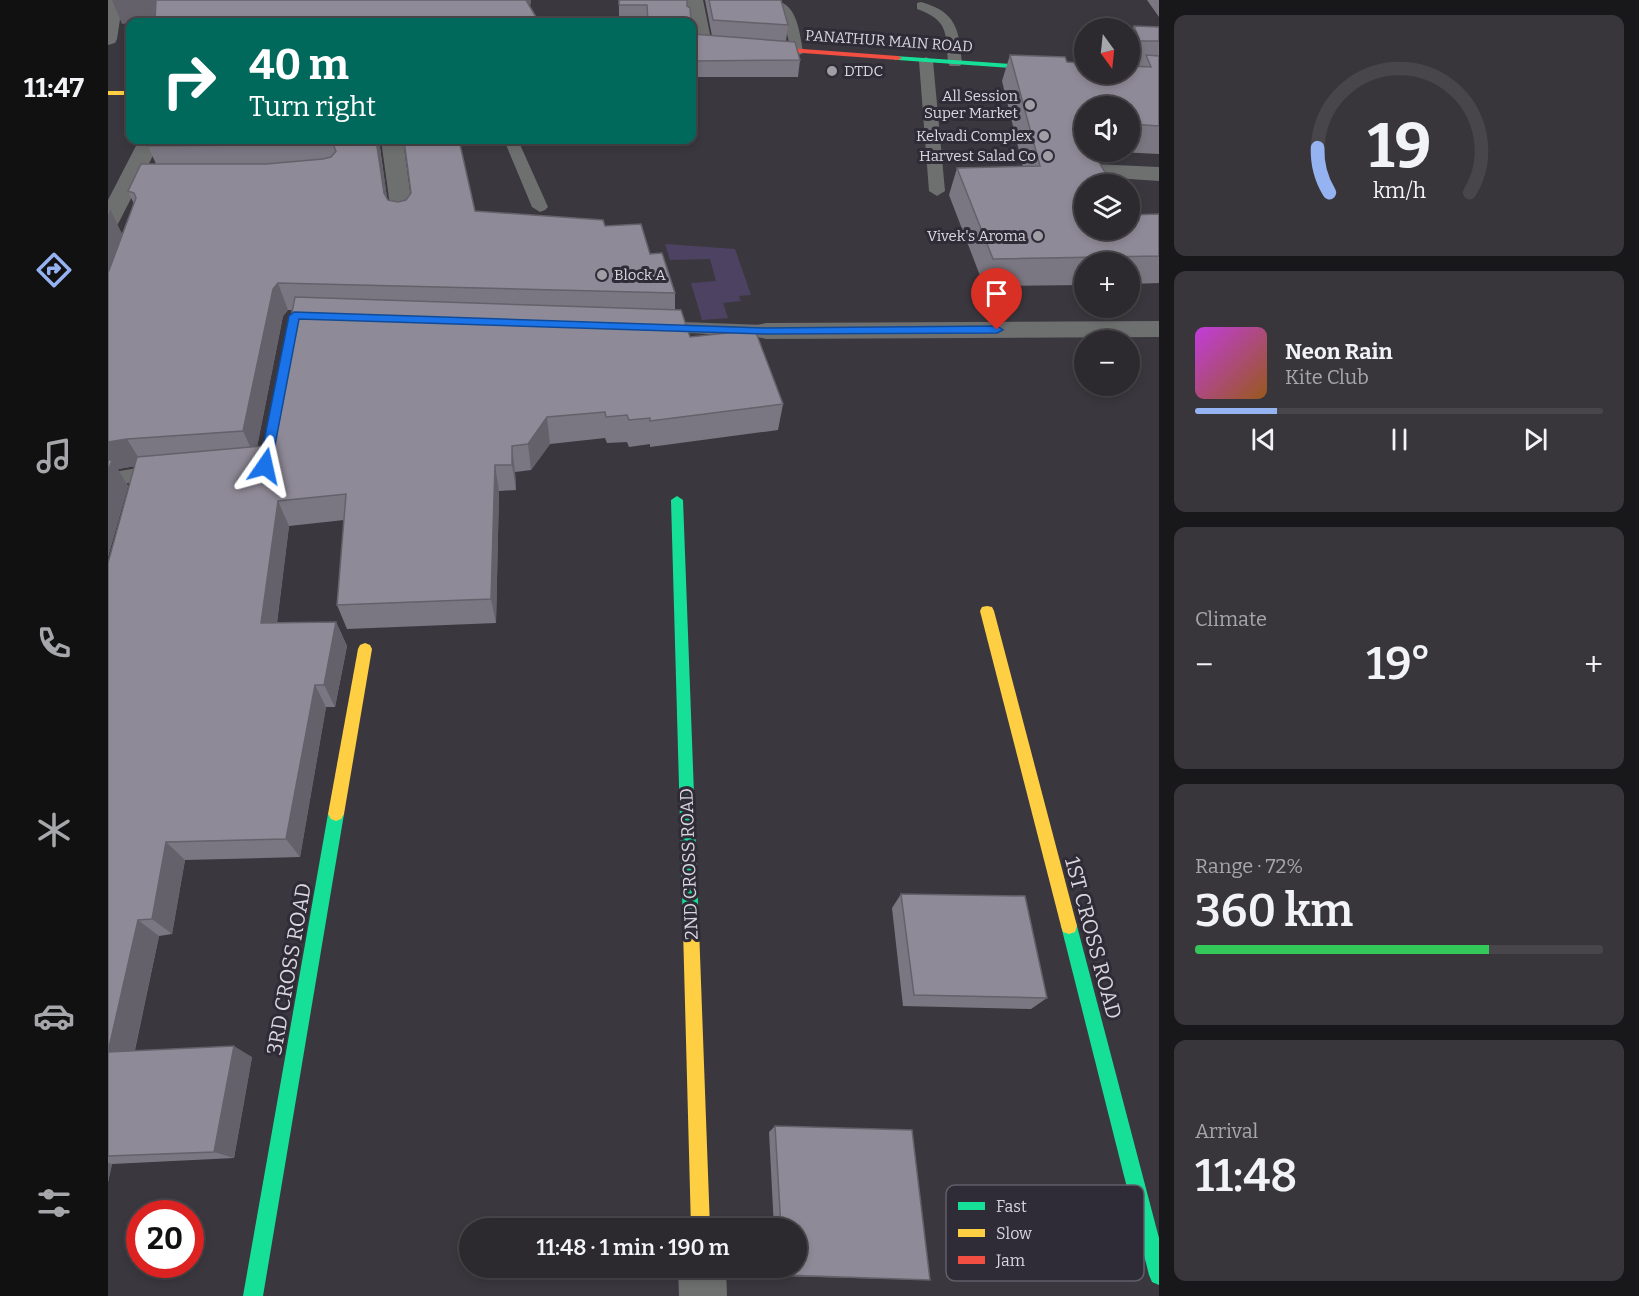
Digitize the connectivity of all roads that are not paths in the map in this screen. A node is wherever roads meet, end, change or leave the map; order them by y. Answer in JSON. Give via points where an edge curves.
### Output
{"nodes":[{"id":1,"x":114,"y":0,"type":"edge"},
{"id":2,"x":694,"y":0,"type":"edge"},
{"id":3,"x":775,"y":2,"type":"edge"},
{"id":4,"x":921,"y":6,"type":"dead end"},
{"id":5,"x":108,"y":39,"type":"edge"},
{"id":6,"x":696,"y":42,"type":"edge"},
{"id":7,"x":696,"y":43,"type":"edge"},
{"id":8,"x":797,"y":51,"type":"junction"},
{"id":9,"x":926,"y":61,"type":"junction"},
{"id":10,"x":955,"y":63,"type":"junction"},
{"id":11,"x":1074,"y":70,"type":"edge"},
{"id":12,"x":108,"y":93,"type":"edge"},
{"id":13,"x":126,"y":93,"type":"edge"},
{"id":14,"x":148,"y":144,"type":"edge"},
{"id":15,"x":393,"y":144,"type":"edge"},
{"id":16,"x":513,"y":144,"type":"edge"},
{"id":17,"x":1093,"y":171,"type":"edge"},
{"id":18,"x":1159,"y":174,"type":"edge"},
{"id":19,"x":129,"y":182,"type":"junction"},
{"id":20,"x":151,"y":182,"type":"edge"},
{"id":21,"x":937,"y":191,"type":"dead end"},
{"id":22,"x":540,"y":207,"type":"dead end"},
{"id":23,"x":404,"y":220,"type":"edge"},
{"id":24,"x":116,"y":222,"type":"edge"},
{"id":25,"x":636,"y":327,"type":"edge"},
{"id":26,"x":1159,"y":329,"type":"edge"},
{"id":27,"x":766,"y":331,"type":"joint"},
{"id":28,"x":165,"y":473,"type":"edge"},
{"id":29,"x":143,"y":474,"type":"junction"},
{"id":30,"x":108,"y":480,"type":"edge"},
{"id":31,"x":137,"y":496,"type":"edge"},
{"id":32,"x":677,"y":500,"type":"dead end"},
{"id":33,"x":987,"y":611,"type":"dead end"},
{"id":34,"x":365,"y":650,"type":"dead end"},
{"id":35,"x":1136,"y":1185,"type":"edge"},
{"id":36,"x":1144,"y":1217,"type":"edge"},
{"id":37,"x":701,"y":1218,"type":"edge"},
{"id":38,"x":1159,"y":1275,"type":"edge"},
{"id":39,"x":702,"y":1278,"type":"edge"},
{"id":40,"x":253,"y":1296,"type":"edge"},
{"id":41,"x":703,"y":1296,"type":"edge"}],
"edges":[{"from":1,"to":5,"type":"street"},
{"from":2,"to":6,"type":"street","via":[[701,34]]},
{"from":3,"to":8,"type":"lane","via":[[788,14]]},
{"from":4,"to":10,"type":"lane","via":[[946,16],[952,27]]},
{"from":7,"to":8,"type":"street","name":"PANATHUR MAIN ROAD"},
{"from":8,"to":9,"type":"street","name":"PANATHUR MAIN ROAD"},
{"from":9,"to":10,"type":"street","name":"PANATHUR MAIN ROAD"},
{"from":9,"to":21,"type":"lane"},
{"from":10,"to":11,"type":"street","name":"PANATHUR MAIN ROAD"},
{"from":12,"to":13,"type":"street"},
{"from":14,"to":19,"type":"street"},
{"from":15,"to":23,"type":"street"},
{"from":16,"to":22,"type":"lane"},
{"from":17,"to":18,"type":"street"},
{"from":19,"to":20,"type":"street"},
{"from":19,"to":24,"type":"street"},
{"from":25,"to":27,"type":"lane"},
{"from":26,"to":27,"type":"street"},
{"from":28,"to":29,"type":"lane"},
{"from":29,"to":30,"type":"lane"},
{"from":29,"to":31,"type":"lane"},
{"from":32,"to":37,"type":"street","name":"2ND CROSS ROAD"},
{"from":33,"to":35,"type":"street","name":"1ST CROSS ROAD"},
{"from":34,"to":40,"type":"street","name":"3RD CROSS ROAD"},
{"from":36,"to":38,"type":"street","name":"1ST CROSS ROAD"},
{"from":39,"to":41,"type":"street"}]}
